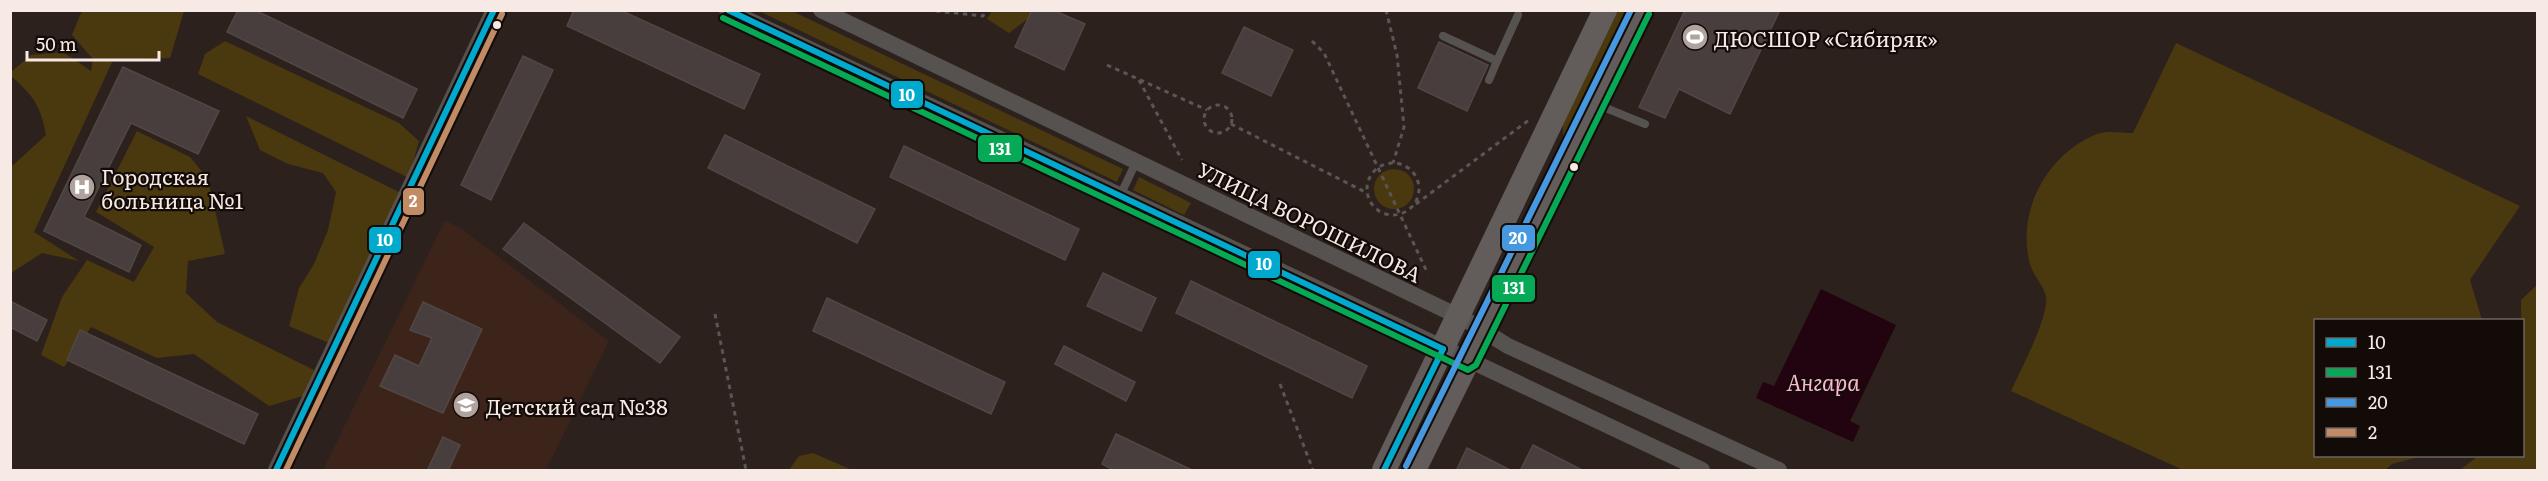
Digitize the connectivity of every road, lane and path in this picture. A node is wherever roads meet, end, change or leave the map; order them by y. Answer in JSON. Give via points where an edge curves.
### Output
{"nodes":[{"id":1,"x":494,"y":10,"type":"edge"},
{"id":2,"x":727,"y":10,"type":"edge"},
{"id":3,"x":821,"y":10,"type":"edge"},
{"id":4,"x":927,"y":10,"type":"edge"},
{"id":5,"x":986,"y":10,"type":"edge"},
{"id":6,"x":1386,"y":10,"type":"edge"},
{"id":7,"x":1605,"y":10,"type":"edge"},
{"id":8,"x":1641,"y":10,"type":"edge"},
{"id":9,"x":1518,"y":15,"type":"dead end"},
{"id":10,"x":1443,"y":36,"type":"dead end"},
{"id":11,"x":1312,"y":41,"type":"dead end"},
{"id":12,"x":1497,"y":61,"type":"junction"},
{"id":13,"x":1107,"y":65,"type":"dead end"},
{"id":14,"x":1138,"y":79,"type":"junction"},
{"id":15,"x":1489,"y":80,"type":"dead end"},
{"id":16,"x":1596,"y":104,"type":"junction"},
{"id":17,"x":1207,"y":110,"type":"junction"},
{"id":18,"x":1533,"y":117,"type":"dead end"},
{"id":19,"x":1231,"y":124,"type":"junction"},
{"id":20,"x":1645,"y":124,"type":"dead end"},
{"id":21,"x":1182,"y":160,"type":"dead end"},
{"id":22,"x":1136,"y":162,"type":"junction"},
{"id":23,"x":1393,"y":163,"type":"junction"},
{"id":24,"x":1378,"y":168,"type":"junction"},
{"id":25,"x":1367,"y":193,"type":"junction"},
{"id":26,"x":1120,"y":196,"type":"junction"},
{"id":27,"x":1412,"y":207,"type":"junction"},
{"id":28,"x":1400,"y":214,"type":"junction"},
{"id":29,"x":1428,"y":274,"type":"dead end"},
{"id":30,"x":714,"y":314,"type":"dead end"},
{"id":31,"x":1459,"y":317,"type":"junction"},
{"id":32,"x":1484,"y":329,"type":"junction"},
{"id":33,"x":1443,"y":349,"type":"junction"},
{"id":34,"x":1468,"y":361,"type":"junction"},
{"id":35,"x":1280,"y":384,"type":"dead end"},
{"id":36,"x":276,"y":471,"type":"edge"},
{"id":37,"x":746,"y":471,"type":"edge"},
{"id":38,"x":1313,"y":471,"type":"edge"},
{"id":39,"x":1384,"y":471,"type":"edge"},
{"id":40,"x":1414,"y":471,"type":"edge"},
{"id":41,"x":1702,"y":471,"type":"edge"},
{"id":42,"x":1779,"y":471,"type":"edge"}],
"edges":[{"from":1,"to":36,"type":"street"},
{"from":2,"to":26,"type":"street"},
{"from":3,"to":22,"type":"street","name":"УЛИЦА ВОРОШИЛОВА"},
{"from":4,"to":5,"type":"path","via":[[984,16]]},
{"from":6,"to":23,"type":"path","via":[[1397,55],[1404,127]]},
{"from":7,"to":31,"type":"main road"},
{"from":8,"to":16,"type":"main road"},
{"from":9,"to":12,"type":"lane"},
{"from":10,"to":12,"type":"lane"},
{"from":11,"to":24,"type":"path","via":[[1324,53]]},
{"from":12,"to":15,"type":"lane"},
{"from":13,"to":14,"type":"path"},
{"from":14,"to":17,"type":"path"},
{"from":14,"to":21,"type":"path"},
{"from":16,"to":20,"type":"lane"},
{"from":16,"to":32,"type":"main road"},
{"from":17,"to":19,"type":"path","via":[[1214,105],[1223,106],[1230,111]]},
{"from":17,"to":19,"type":"path","via":[[1204,119],[1211,130],[1220,132]]},
{"from":18,"to":27,"type":"path"},
{"from":19,"to":25,"type":"path"},
{"from":22,"to":26,"type":"lane"},
{"from":22,"to":31,"type":"street","name":"УЛИЦА ВОРОШИЛОВА"},
{"from":23,"to":24,"type":"path"},
{"from":23,"to":27,"type":"path","via":[[1410,168],[1419,183]]},
{"from":24,"to":25,"type":"path","via":[[1371,176]]},
{"from":24,"to":28,"type":"path"},
{"from":25,"to":28,"type":"path","via":[[1381,212]]},
{"from":26,"to":33,"type":"street"},
{"from":27,"to":28,"type":"path"},
{"from":28,"to":29,"type":"path"},
{"from":30,"to":37,"type":"path"},
{"from":31,"to":32,"type":"street","name":"УЛИЦА ВОРОШИЛОВА"},
{"from":31,"to":33,"type":"main road"},
{"from":32,"to":34,"type":"main road"},
{"from":32,"to":42,"type":"street","name":"УЛИЦА ВОРОШИЛОВА","via":[[1508,346]]},
{"from":33,"to":34,"type":"street"},
{"from":33,"to":39,"type":"main road"},
{"from":34,"to":40,"type":"main road"},
{"from":34,"to":41,"type":"street"},
{"from":35,"to":38,"type":"path"}]}
